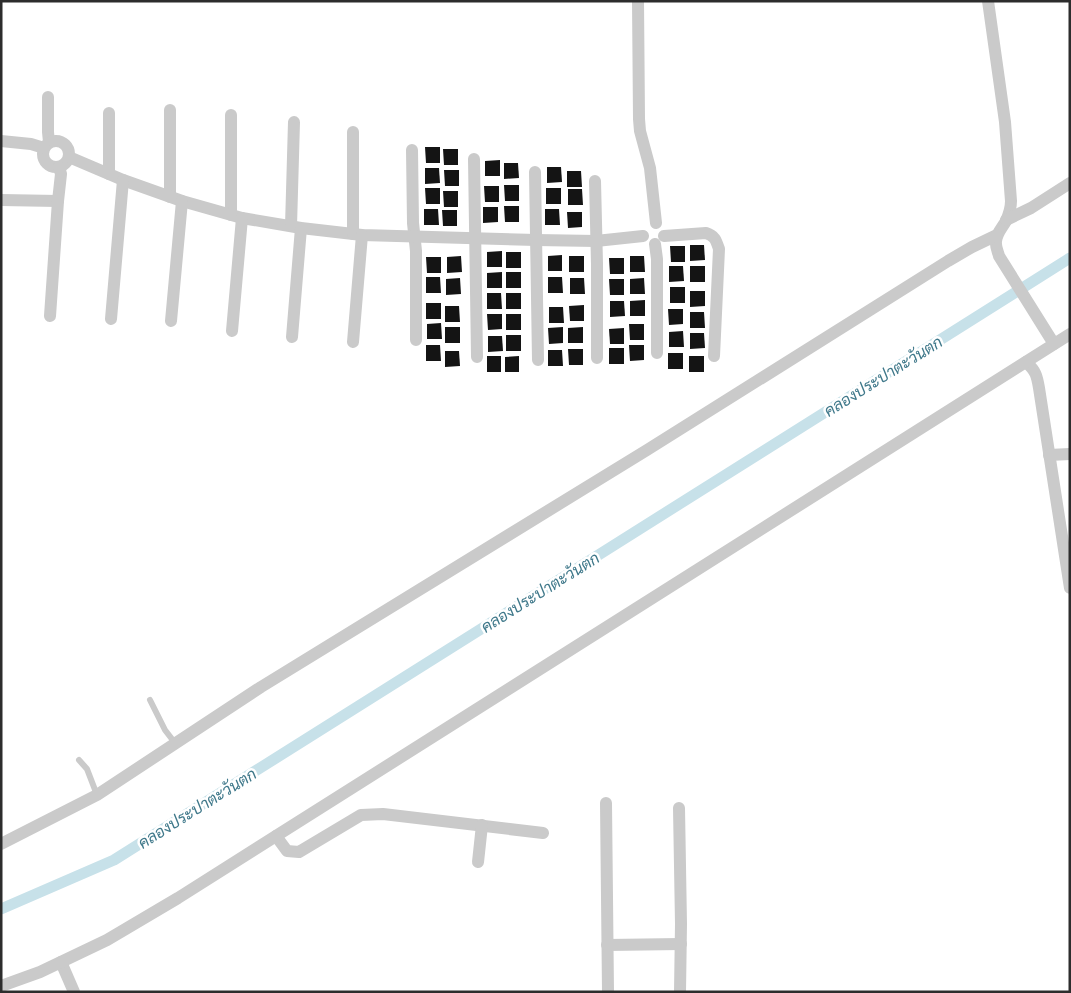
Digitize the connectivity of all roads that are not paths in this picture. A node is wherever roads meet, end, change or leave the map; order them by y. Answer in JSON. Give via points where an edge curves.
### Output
{"nodes":[{"id":1,"x":638,"y":1,"type":"edge"},
{"id":2,"x":988,"y":1,"type":"edge"},
{"id":3,"x":48,"y":97,"type":"dead end"},
{"id":4,"x":170,"y":110,"type":"dead end"},
{"id":5,"x":109,"y":113,"type":"dead end"},
{"id":6,"x":231,"y":115,"type":"dead end"},
{"id":7,"x":294,"y":122,"type":"dead end"},
{"id":8,"x":353,"y":132,"type":"dead end"},
{"id":9,"x":1,"y":141,"type":"edge"},
{"id":10,"x":46,"y":145,"type":"junction"},
{"id":11,"x":412,"y":150,"type":"dead end"},
{"id":12,"x":69,"y":157,"type":"junction"},
{"id":13,"x":474,"y":159,"type":"dead end"},
{"id":14,"x":59,"y":166,"type":"junction"},
{"id":15,"x":535,"y":172,"type":"dead end"},
{"id":16,"x":109,"y":174,"type":"junction"},
{"id":17,"x":123,"y":180,"type":"junction"},
{"id":18,"x":595,"y":181,"type":"dead end"},
{"id":19,"x":1070,"y":183,"type":"edge"},
{"id":20,"x":176,"y":199,"type":"junction"},
{"id":21,"x":1,"y":200,"type":"edge"},
{"id":22,"x":58,"y":201,"type":"junction"},
{"id":23,"x":237,"y":217,"type":"junction"},
{"id":24,"x":1006,"y":220,"type":"junction"},
{"id":25,"x":656,"y":223,"type":"junction"},
{"id":26,"x":296,"y":227,"type":"junction"},
{"id":27,"x":357,"y":234,"type":"junction"},
{"id":28,"x":997,"y":235,"type":"junction"},
{"id":29,"x":643,"y":236,"type":"junction"},
{"id":30,"x":415,"y":237,"type":"junction"},
{"id":31,"x":476,"y":238,"type":"junction"},
{"id":32,"x":536,"y":240,"type":"junction"},
{"id":33,"x":660,"y":240,"type":"junction"},
{"id":34,"x":596,"y":241,"type":"junction"},
{"id":35,"x":50,"y":316,"type":"dead end"},
{"id":36,"x":111,"y":319,"type":"dead end"},
{"id":37,"x":171,"y":321,"type":"dead end"},
{"id":38,"x":232,"y":331,"type":"dead end"},
{"id":39,"x":1070,"y":334,"type":"edge"},
{"id":40,"x":292,"y":337,"type":"dead end"},
{"id":41,"x":416,"y":340,"type":"dead end"},
{"id":42,"x":353,"y":342,"type":"dead end"},
{"id":43,"x":1054,"y":344,"type":"junction"},
{"id":44,"x":658,"y":353,"type":"dead end"},
{"id":45,"x":714,"y":356,"type":"dead end"},
{"id":46,"x":477,"y":357,"type":"dead end"},
{"id":47,"x":597,"y":358,"type":"dead end"},
{"id":48,"x":538,"y":360,"type":"dead end"},
{"id":49,"x":1026,"y":362,"type":"junction"},
{"id":50,"x":1070,"y":454,"type":"edge"},
{"id":51,"x":1049,"y":455,"type":"junction"},
{"id":52,"x":1070,"y":588,"type":"edge"},
{"id":53,"x":150,"y":700,"type":"dead end"},
{"id":54,"x":176,"y":743,"type":"junction"},
{"id":55,"x":79,"y":760,"type":"dead end"},
{"id":56,"x":97,"y":795,"type":"junction"},
{"id":57,"x":606,"y":803,"type":"dead end"},
{"id":58,"x":679,"y":808,"type":"dead end"},
{"id":59,"x":482,"y":825,"type":"junction"},
{"id":60,"x":543,"y":833,"type":"dead end"},
{"id":61,"x":276,"y":836,"type":"junction"},
{"id":62,"x":1,"y":844,"type":"edge"},
{"id":63,"x":478,"y":862,"type":"dead end"},
{"id":64,"x":681,"y":944,"type":"junction"},
{"id":65,"x":606,"y":945,"type":"junction"},
{"id":66,"x":61,"y":962,"type":"junction"},
{"id":67,"x":1,"y":986,"type":"edge"},
{"id":68,"x":74,"y":992,"type":"edge"},
{"id":69,"x":608,"y":992,"type":"edge"},
{"id":70,"x":680,"y":992,"type":"edge"}],
"edges":[{"from":1,"to":25,"type":"street","via":[[639,119],[650,168]]},
{"from":2,"to":24,"type":"street","via":[[1005,122],[1011,206]]},
{"from":3,"to":10,"type":"street"},
{"from":4,"to":20,"type":"street"},
{"from":5,"to":16,"type":"street"},
{"from":6,"to":23,"type":"street"},
{"from":7,"to":26,"type":"street"},
{"from":8,"to":27,"type":"street"},
{"from":9,"to":10,"type":"street"},
{"from":10,"to":12,"type":"street","via":[[59,140],[64,143]]},
{"from":10,"to":14,"type":"street","via":[[42,155],[47,165]]},
{"from":11,"to":30,"type":"street"},
{"from":12,"to":14,"type":"street"},
{"from":12,"to":16,"type":"street"},
{"from":13,"to":31,"type":"street"},
{"from":14,"to":22,"type":"street"},
{"from":15,"to":32,"type":"street"},
{"from":16,"to":17,"type":"street"},
{"from":17,"to":20,"type":"street"},
{"from":17,"to":36,"type":"street"},
{"from":18,"to":34,"type":"street"},
{"from":19,"to":24,"type":"street"},
{"from":20,"to":23,"type":"street"},
{"from":20,"to":37,"type":"street"},
{"from":21,"to":22,"type":"street"},
{"from":22,"to":35,"type":"street"},
{"from":23,"to":26,"type":"street"},
{"from":23,"to":38,"type":"street"},
{"from":24,"to":28,"type":"street"},
{"from":25,"to":29,"type":"street","via":[[644,227]]},
{"from":25,"to":33,"type":"street","via":[[664,232]]},
{"from":26,"to":27,"type":"street"},
{"from":26,"to":40,"type":"street"},
{"from":27,"to":30,"type":"street"},
{"from":27,"to":42,"type":"street"},
{"from":28,"to":43,"type":"street","via":[[999,256]]},
{"from":28,"to":54,"type":"street","via":[[948,261]]},
{"from":29,"to":33,"type":"street","via":[[651,244]]},
{"from":29,"to":34,"type":"street"},
{"from":30,"to":31,"type":"street"},
{"from":30,"to":41,"type":"street"},
{"from":31,"to":32,"type":"street"},
{"from":31,"to":46,"type":"street"},
{"from":32,"to":34,"type":"street"},
{"from":32,"to":48,"type":"street"},
{"from":33,"to":44,"type":"street","via":[[657,259]]},
{"from":33,"to":45,"type":"street","via":[[706,233],[716,240],[719,249]]},
{"from":34,"to":47,"type":"street"},
{"from":39,"to":43,"type":"street"},
{"from":43,"to":49,"type":"street"},
{"from":49,"to":51,"type":"street","via":[[1036,374]]},
{"from":49,"to":61,"type":"street"},
{"from":50,"to":51,"type":"street"},
{"from":51,"to":52,"type":"street"},
{"from":53,"to":54,"type":"lane","via":[[165,730]]},
{"from":54,"to":56,"type":"street"},
{"from":55,"to":56,"type":"lane","via":[[87,769]]},
{"from":56,"to":62,"type":"street"},
{"from":57,"to":65,"type":"street"},
{"from":58,"to":64,"type":"street"},
{"from":59,"to":60,"type":"street"},
{"from":59,"to":61,"type":"street","via":[[383,814],[361,815],[299,852],[288,850]]},
{"from":59,"to":63,"type":"street"},
{"from":61,"to":66,"type":"street","via":[[107,940]]},
{"from":64,"to":65,"type":"street"},
{"from":64,"to":70,"type":"street"},
{"from":65,"to":69,"type":"street"},
{"from":66,"to":67,"type":"street"},
{"from":66,"to":68,"type":"street"}]}
